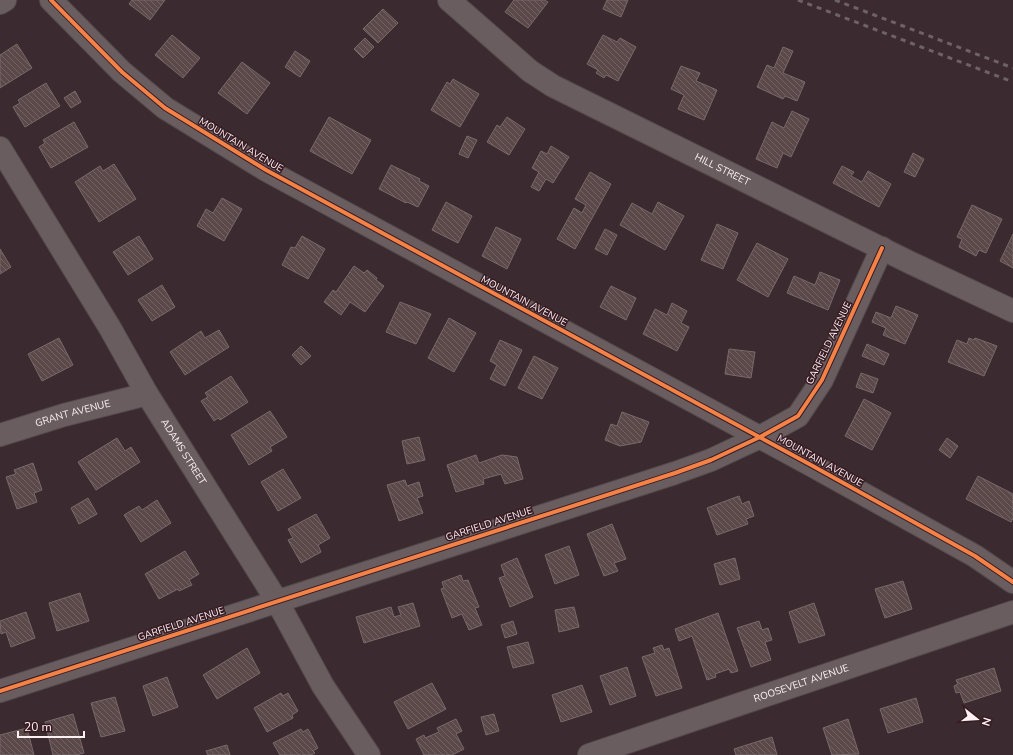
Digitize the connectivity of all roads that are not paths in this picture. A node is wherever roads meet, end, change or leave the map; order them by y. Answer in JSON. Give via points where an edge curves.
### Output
{"nodes":[{"id":1,"x":5,"y":0,"type":"edge"},
{"id":2,"x":52,"y":0,"type":"edge"},
{"id":3,"x":449,"y":0,"type":"edge"},
{"id":4,"x":0,"y":3,"type":"edge"},
{"id":5,"x":0,"y":148,"type":"edge"},
{"id":6,"x":882,"y":248,"type":"junction"},
{"id":7,"x":1013,"y":311,"type":"edge"},
{"id":8,"x":147,"y":394,"type":"junction"},
{"id":9,"x":0,"y":435,"type":"edge"},
{"id":10,"x":760,"y":437,"type":"junction"},
{"id":11,"x":1013,"y":582,"type":"edge"},
{"id":12,"x":277,"y":601,"type":"junction"},
{"id":13,"x":1013,"y":612,"type":"edge"},
{"id":14,"x":0,"y":692,"type":"edge"},
{"id":15,"x":369,"y":755,"type":"edge"},
{"id":16,"x":589,"y":755,"type":"edge"}],
"edges":[{"from":1,"to":4,"type":"street"},
{"from":2,"to":10,"type":"street","name":"MOUNTAIN AVENUE","via":[[122,72],[165,108],[266,170]]},
{"from":3,"to":6,"type":"street","name":"HILL STREET","via":[[530,71],[553,86]]},
{"from":5,"to":8,"type":"street","name":"ADAMS STREET","via":[[110,328]]},
{"from":6,"to":7,"type":"street","name":"HILL STREET"},
{"from":6,"to":10,"type":"street","name":"GARFIELD AVENUE","via":[[822,380],[798,416]]},
{"from":8,"to":9,"type":"street","name":"GRANT AVENUE","via":[[64,415]]},
{"from":8,"to":12,"type":"street","name":"ADAMS STREET"},
{"from":10,"to":11,"type":"street","name":"MOUNTAIN AVENUE","via":[[975,556]]},
{"from":10,"to":12,"type":"street","name":"GARFIELD AVENUE","via":[[711,460],[675,473]]},
{"from":12,"to":14,"type":"street","name":"GARFIELD AVENUE"},
{"from":12,"to":15,"type":"street","name":"ADAMS STREET","via":[[323,686]]},
{"from":13,"to":16,"type":"street","name":"ROOSEVELT AVENUE"}]}
